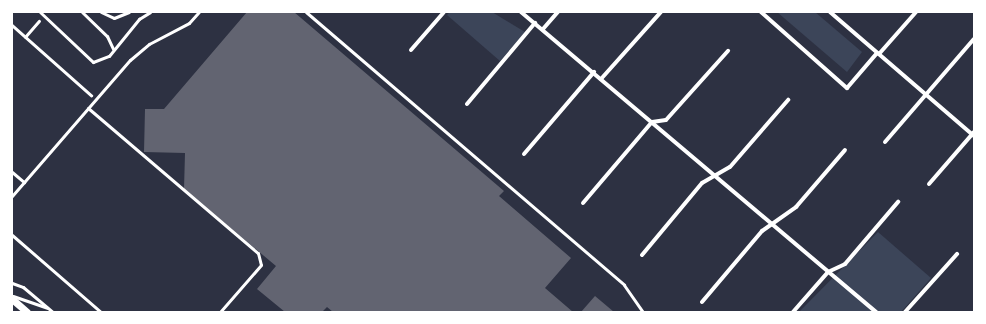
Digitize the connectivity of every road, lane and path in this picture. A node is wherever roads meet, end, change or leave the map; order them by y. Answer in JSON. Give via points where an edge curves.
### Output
{"nodes":[{"id":1,"x":40,"y":12,"type":"edge"},
{"id":2,"x":82,"y":12,"type":"edge"},
{"id":3,"x":101,"y":12,"type":"edge"},
{"id":4,"x":129,"y":12,"type":"edge"},
{"id":5,"x":150,"y":12,"type":"edge"},
{"id":6,"x":199,"y":12,"type":"edge"},
{"id":7,"x":306,"y":12,"type":"edge"},
{"id":8,"x":444,"y":12,"type":"edge"},
{"id":9,"x":521,"y":12,"type":"edge"},
{"id":10,"x":558,"y":12,"type":"edge"},
{"id":11,"x":661,"y":12,"type":"edge"},
{"id":12,"x":761,"y":12,"type":"edge"},
{"id":13,"x":916,"y":12,"type":"edge"},
{"id":14,"x":834,"y":13,"type":"edge"},
{"id":15,"x":44,"y":15,"type":"junction"},
{"id":16,"x":536,"y":23,"type":"junction"},
{"id":17,"x":12,"y":25,"type":"edge"},
{"id":18,"x":543,"y":29,"type":"junction"},
{"id":19,"x":25,"y":36,"type":"junction"},
{"id":20,"x":974,"y":39,"type":"edge"},
{"id":21,"x":113,"y":50,"type":"junction"},
{"id":22,"x":411,"y":50,"type":"dead end"},
{"id":23,"x":728,"y":51,"type":"dead end"},
{"id":24,"x":878,"y":53,"type":"junction"},
{"id":25,"x":594,"y":72,"type":"junction"},
{"id":26,"x":601,"y":79,"type":"junction"},
{"id":27,"x":926,"y":94,"type":"junction"},
{"id":28,"x":97,"y":99,"type":"junction"},
{"id":29,"x":788,"y":100,"type":"dead end"},
{"id":30,"x":467,"y":104,"type":"dead end"},
{"id":31,"x":88,"y":108,"type":"junction"},
{"id":32,"x":652,"y":122,"type":"junction"},
{"id":33,"x":973,"y":134,"type":"edge"},
{"id":34,"x":885,"y":142,"type":"dead end"},
{"id":35,"x":845,"y":150,"type":"dead end"},
{"id":36,"x":524,"y":154,"type":"dead end"},
{"id":37,"x":12,"y":172,"type":"edge"},
{"id":38,"x":715,"y":175,"type":"junction"},
{"id":39,"x":24,"y":182,"type":"junction"},
{"id":40,"x":929,"y":184,"type":"dead end"},
{"id":41,"x":12,"y":196,"type":"edge"},
{"id":42,"x":898,"y":202,"type":"dead end"},
{"id":43,"x":583,"y":203,"type":"dead end"},
{"id":44,"x":770,"y":222,"type":"junction"},
{"id":45,"x":12,"y":235,"type":"edge"},
{"id":46,"x":957,"y":254,"type":"dead end"},
{"id":47,"x":642,"y":255,"type":"dead end"},
{"id":48,"x":828,"y":272,"type":"junction"},
{"id":49,"x":12,"y":283,"type":"edge"},
{"id":50,"x":12,"y":297,"type":"edge"},
{"id":51,"x":702,"y":302,"type":"dead end"},
{"id":52,"x":49,"y":308,"type":"junction"},
{"id":53,"x":27,"y":312,"type":"edge"},
{"id":54,"x":53,"y":312,"type":"edge"},
{"id":55,"x":101,"y":312,"type":"edge"},
{"id":56,"x":220,"y":312,"type":"edge"},
{"id":57,"x":643,"y":312,"type":"edge"},
{"id":58,"x":793,"y":312,"type":"edge"},
{"id":59,"x":876,"y":312,"type":"edge"},
{"id":60,"x":905,"y":312,"type":"edge"}],
"edges":[{"from":1,"to":15,"type":"lane"},
{"from":2,"to":21,"type":"lane","via":[[107,36]]},
{"from":3,"to":4,"type":"lane","via":[[114,18]]},
{"from":5,"to":21,"type":"lane","via":[[139,19]]},
{"from":6,"to":28,"type":"lane","via":[[190,23],[149,44],[130,60]]},
{"from":7,"to":57,"type":"lane","via":[[624,285]]},
{"from":8,"to":22,"type":"street"},
{"from":9,"to":16,"type":"street"},
{"from":10,"to":18,"type":"street"},
{"from":11,"to":26,"type":"street"},
{"from":12,"to":24,"type":"street","via":[[847,88]]},
{"from":13,"to":24,"type":"street"},
{"from":14,"to":24,"type":"street"},
{"from":15,"to":19,"type":"path"},
{"from":15,"to":21,"type":"lane","via":[[88,61],[103,60]]},
{"from":16,"to":18,"type":"street"},
{"from":16,"to":30,"type":"street"},
{"from":17,"to":19,"type":"path"},
{"from":18,"to":25,"type":"street"},
{"from":19,"to":28,"type":"path"},
{"from":20,"to":27,"type":"street"},
{"from":23,"to":32,"type":"street","via":[[666,120]]},
{"from":24,"to":27,"type":"street"},
{"from":25,"to":26,"type":"street"},
{"from":25,"to":36,"type":"street"},
{"from":26,"to":32,"type":"street"},
{"from":27,"to":33,"type":"street"},
{"from":27,"to":34,"type":"street"},
{"from":28,"to":31,"type":"lane"},
{"from":29,"to":38,"type":"street","via":[[730,167]]},
{"from":31,"to":39,"type":"lane"},
{"from":31,"to":56,"type":"lane","via":[[258,253],[261,266]]},
{"from":32,"to":38,"type":"street"},
{"from":32,"to":43,"type":"street"},
{"from":33,"to":40,"type":"street"},
{"from":35,"to":44,"type":"street","via":[[796,207]]},
{"from":37,"to":39,"type":"lane"},
{"from":38,"to":44,"type":"street"},
{"from":38,"to":47,"type":"street","via":[[702,183]]},
{"from":39,"to":41,"type":"lane"},
{"from":42,"to":48,"type":"street","via":[[845,264]]},
{"from":44,"to":48,"type":"street"},
{"from":44,"to":51,"type":"street"},
{"from":45,"to":55,"type":"lane"},
{"from":46,"to":60,"type":"street"},
{"from":48,"to":58,"type":"street"},
{"from":48,"to":59,"type":"street"},
{"from":49,"to":52,"type":"lane","via":[[23,287]]},
{"from":50,"to":52,"type":"lane"},
{"from":50,"to":53,"type":"street"},
{"from":52,"to":54,"type":"lane"}]}
